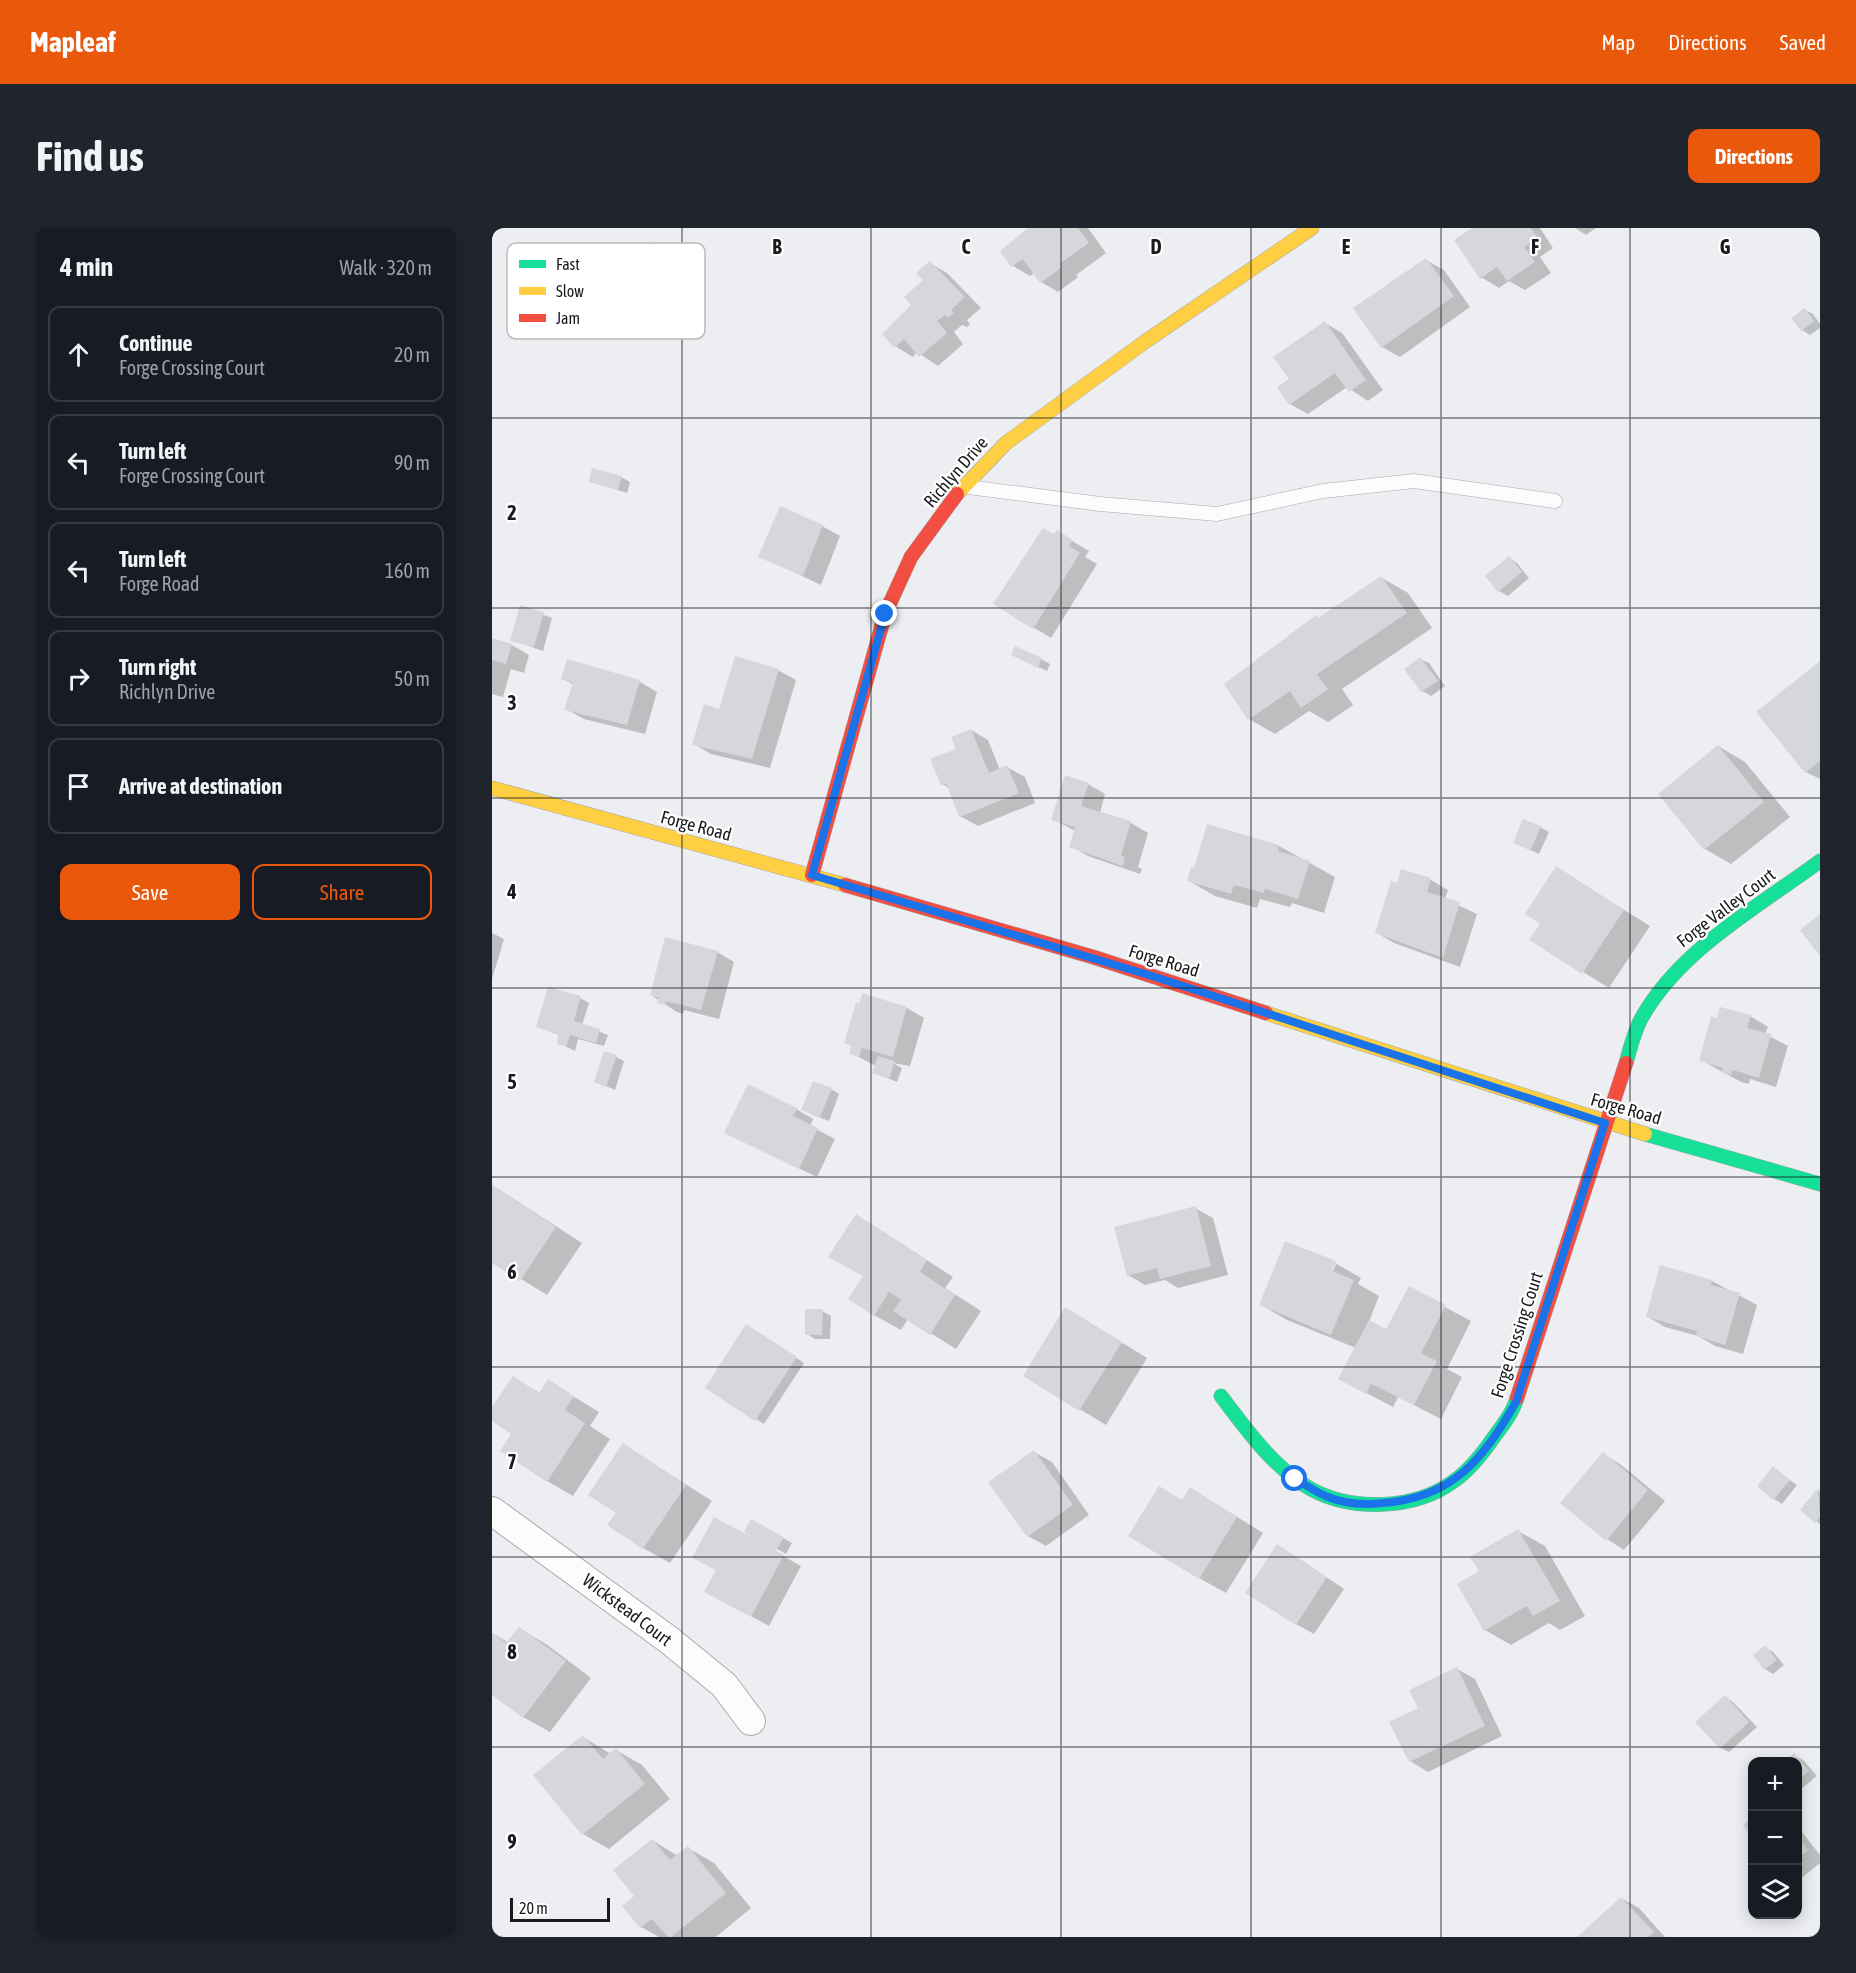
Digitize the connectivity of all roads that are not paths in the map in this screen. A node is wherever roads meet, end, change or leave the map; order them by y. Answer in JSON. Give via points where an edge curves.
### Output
{"nodes":[{"id":1,"x":1312,"y":228,"type":"edge"},
{"id":2,"x":963,"y":486,"type":"junction"},
{"id":3,"x":1555,"y":501,"type":"dead end"},
{"id":4,"x":492,"y":788,"type":"edge"},
{"id":5,"x":1820,"y":861,"type":"edge"},
{"id":6,"x":812,"y":875,"type":"junction"},
{"id":7,"x":1605,"y":1123,"type":"junction"},
{"id":8,"x":1820,"y":1184,"type":"edge"},
{"id":9,"x":1221,"y":1396,"type":"dead end"},
{"id":10,"x":492,"y":1511,"type":"edge"},
{"id":11,"x":751,"y":1721,"type":"dead end"}],
"edges":[{"from":1,"to":2,"type":"street","name":"Richlyn Drive","via":[[1006,443]]},
{"from":2,"to":3,"type":"lane","via":[[1217,514],[1323,491],[1414,481]]},
{"from":2,"to":6,"type":"street","name":"Richlyn Drive","via":[[910,557],[885,614]]},
{"from":4,"to":6,"type":"street","name":"Forge Road"},
{"from":5,"to":7,"type":"street","name":"Forge Valley Court","via":[[1685,960],[1660,989],[1640,1021]]},
{"from":6,"to":7,"type":"street","name":"Forge Road","via":[[1116,964]]},
{"from":7,"to":8,"type":"street","name":"Forge Road"},
{"from":7,"to":9,"type":"street","name":"Forge Crossing Court","via":[[1516,1402],[1495,1440],[1451,1483],[1402,1502],[1364,1505],[1329,1498],[1295,1479],[1240,1422]]},
{"from":10,"to":11,"type":"street","name":"Wickstead Court","via":[[724,1685]]}]}
